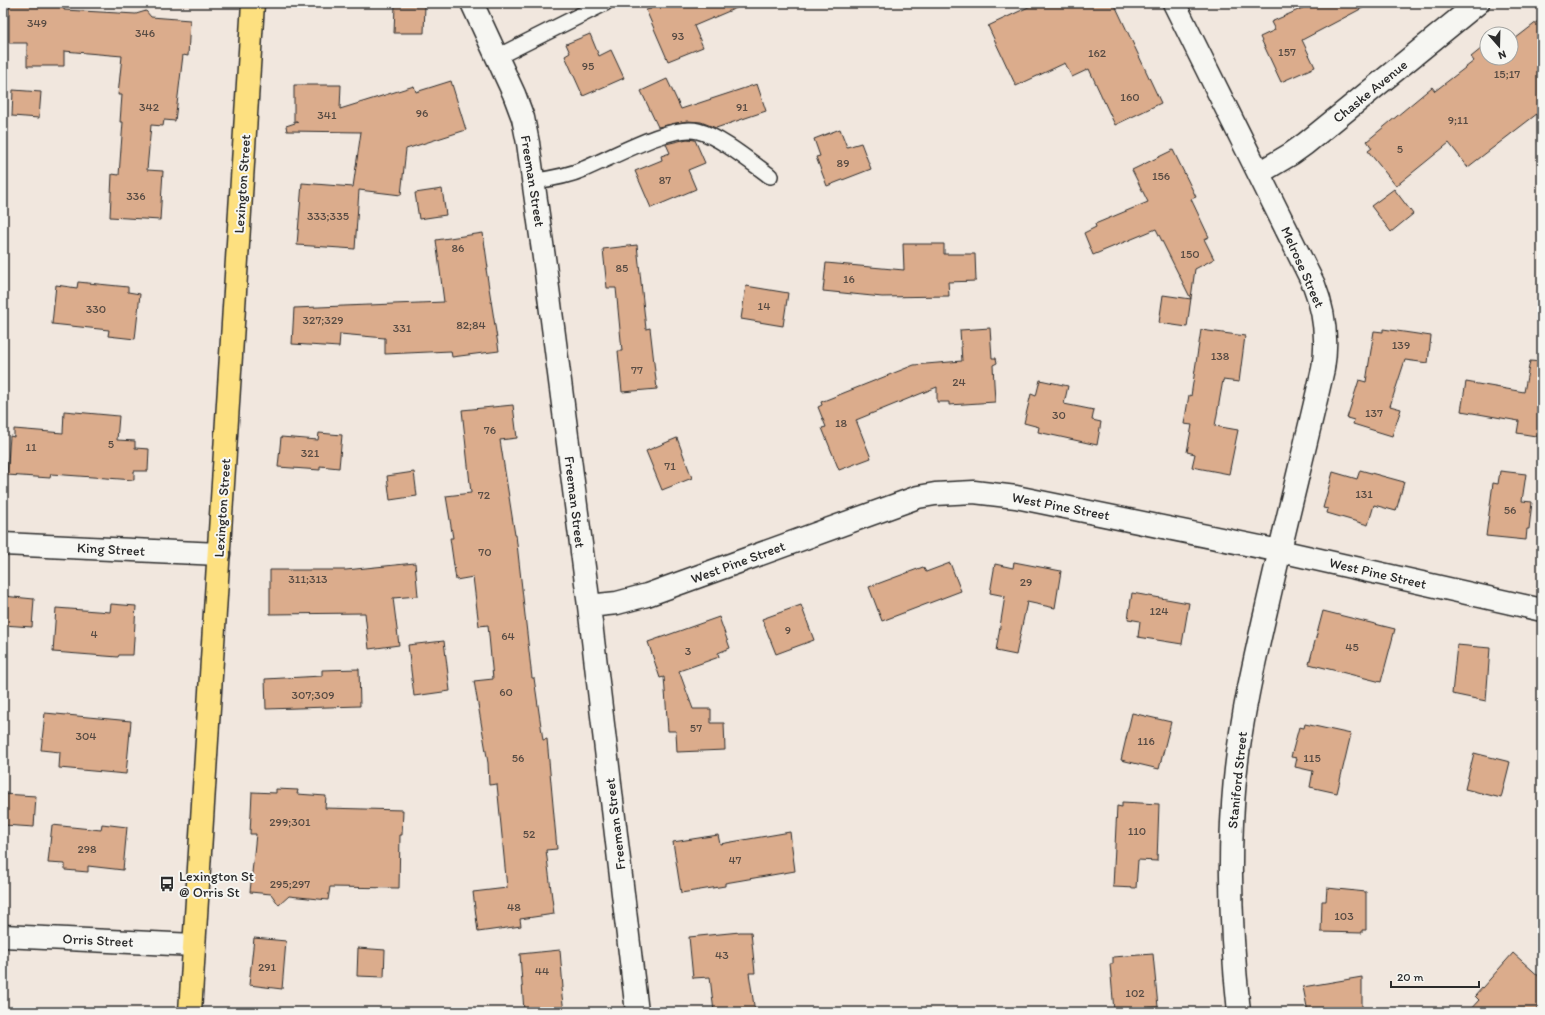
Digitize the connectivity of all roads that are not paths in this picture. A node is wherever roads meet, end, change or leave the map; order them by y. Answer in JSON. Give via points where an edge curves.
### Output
{"nodes":[{"id":1,"x":253,"y":3,"type":"edge"},
{"id":2,"x":472,"y":3,"type":"edge"},
{"id":3,"x":605,"y":3,"type":"edge"},
{"id":4,"x":1174,"y":3,"type":"edge"},
{"id":5,"x":1478,"y":3,"type":"edge"},
{"id":6,"x":497,"y":57,"type":"junction"},
{"id":7,"x":1258,"y":173,"type":"junction"},
{"id":8,"x":770,"y":176,"type":"dead end"},
{"id":9,"x":534,"y":181,"type":"junction"},
{"id":10,"x":3,"y":544,"type":"edge"},
{"id":11,"x":1280,"y":551,"type":"junction"},
{"id":12,"x":219,"y":554,"type":"junction"},
{"id":13,"x":589,"y":606,"type":"junction"},
{"id":14,"x":1542,"y":610,"type":"edge"},
{"id":15,"x":3,"y":936,"type":"edge"},
{"id":16,"x":194,"y":945,"type":"junction"},
{"id":17,"x":190,"y":1012,"type":"edge"},
{"id":18,"x":637,"y":1012,"type":"edge"},
{"id":19,"x":1239,"y":1012,"type":"edge"}],
"edges":[{"from":1,"to":12,"type":"main road","name":"Lexington Street"},
{"from":2,"to":6,"type":"street","name":"Freeman Street"},
{"from":3,"to":6,"type":"lane"},
{"from":4,"to":7,"type":"street","name":"Melrose Street"},
{"from":5,"to":7,"type":"street","name":"Chaske Avenue","via":[[1305,144]]},
{"from":6,"to":9,"type":"street","name":"Freeman Street","via":[[523,118]]},
{"from":7,"to":11,"type":"street","name":"Melrose Street","via":[[1314,285],[1326,328],[1326,355]]},
{"from":8,"to":9,"type":"lane","via":[[714,138],[688,130],[660,136],[572,174]]},
{"from":9,"to":13,"type":"street","name":"Freeman Street"},
{"from":10,"to":12,"type":"street","name":"King Street"},
{"from":11,"to":13,"type":"street","name":"West Pine Street","via":[[1016,497],[954,492],[918,497],[898,503],[647,595],[617,603]]},
{"from":11,"to":14,"type":"street","name":"West Pine Street"},
{"from":11,"to":19,"type":"street","name":"Staniford Street","via":[[1250,681],[1235,778],[1232,904]]},
{"from":12,"to":16,"type":"main road","name":"Lexington Street"},
{"from":13,"to":18,"type":"street","name":"Freeman Street"},
{"from":15,"to":16,"type":"street","name":"Orris Street"},
{"from":16,"to":17,"type":"main road","name":"Lexington Street"}]}
